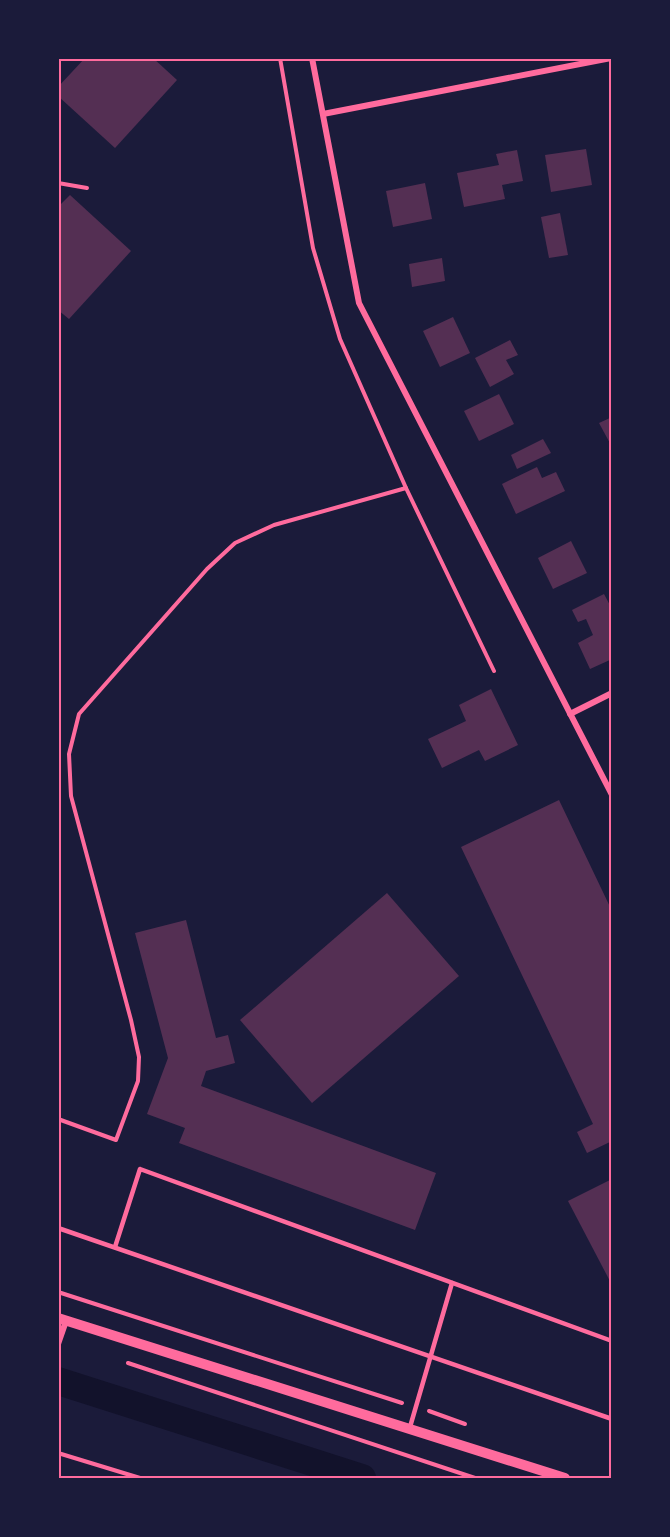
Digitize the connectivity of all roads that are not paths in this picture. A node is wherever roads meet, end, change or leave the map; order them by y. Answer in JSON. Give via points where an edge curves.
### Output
{"nodes":[{"id":1,"x":312,"y":58,"type":"edge"},
{"id":2,"x":611,"y":58,"type":"edge"},
{"id":3,"x":323,"y":114,"type":"junction"},
{"id":4,"x":612,"y":693,"type":"edge"},
{"id":5,"x":570,"y":714,"type":"junction"},
{"id":6,"x":612,"y":795,"type":"edge"},
{"id":7,"x":58,"y":1228,"type":"edge"},
{"id":8,"x":115,"y":1247,"type":"junction"},
{"id":9,"x":452,"y":1283,"type":"junction"},
{"id":10,"x":62,"y":1320,"type":"edge"},
{"id":11,"x":612,"y":1341,"type":"edge"},
{"id":12,"x":58,"y":1344,"type":"edge"},
{"id":13,"x":430,"y":1357,"type":"junction"},
{"id":14,"x":612,"y":1419,"type":"edge"},
{"id":15,"x":410,"y":1429,"type":"junction"},
{"id":16,"x":565,"y":1479,"type":"edge"}],
"edges":[{"from":1,"to":3,"type":"street"},
{"from":2,"to":3,"type":"street"},
{"from":3,"to":5,"type":"street","via":[[359,303]]},
{"from":4,"to":5,"type":"street"},
{"from":5,"to":6,"type":"street"},
{"from":7,"to":8,"type":"lane"},
{"from":8,"to":9,"type":"lane","via":[[140,1169]]},
{"from":8,"to":13,"type":"lane"},
{"from":9,"to":11,"type":"lane"},
{"from":9,"to":13,"type":"lane"},
{"from":10,"to":12,"type":"street"},
{"from":10,"to":15,"type":"street"},
{"from":13,"to":14,"type":"lane"},
{"from":13,"to":15,"type":"lane"},
{"from":15,"to":16,"type":"street"}]}
